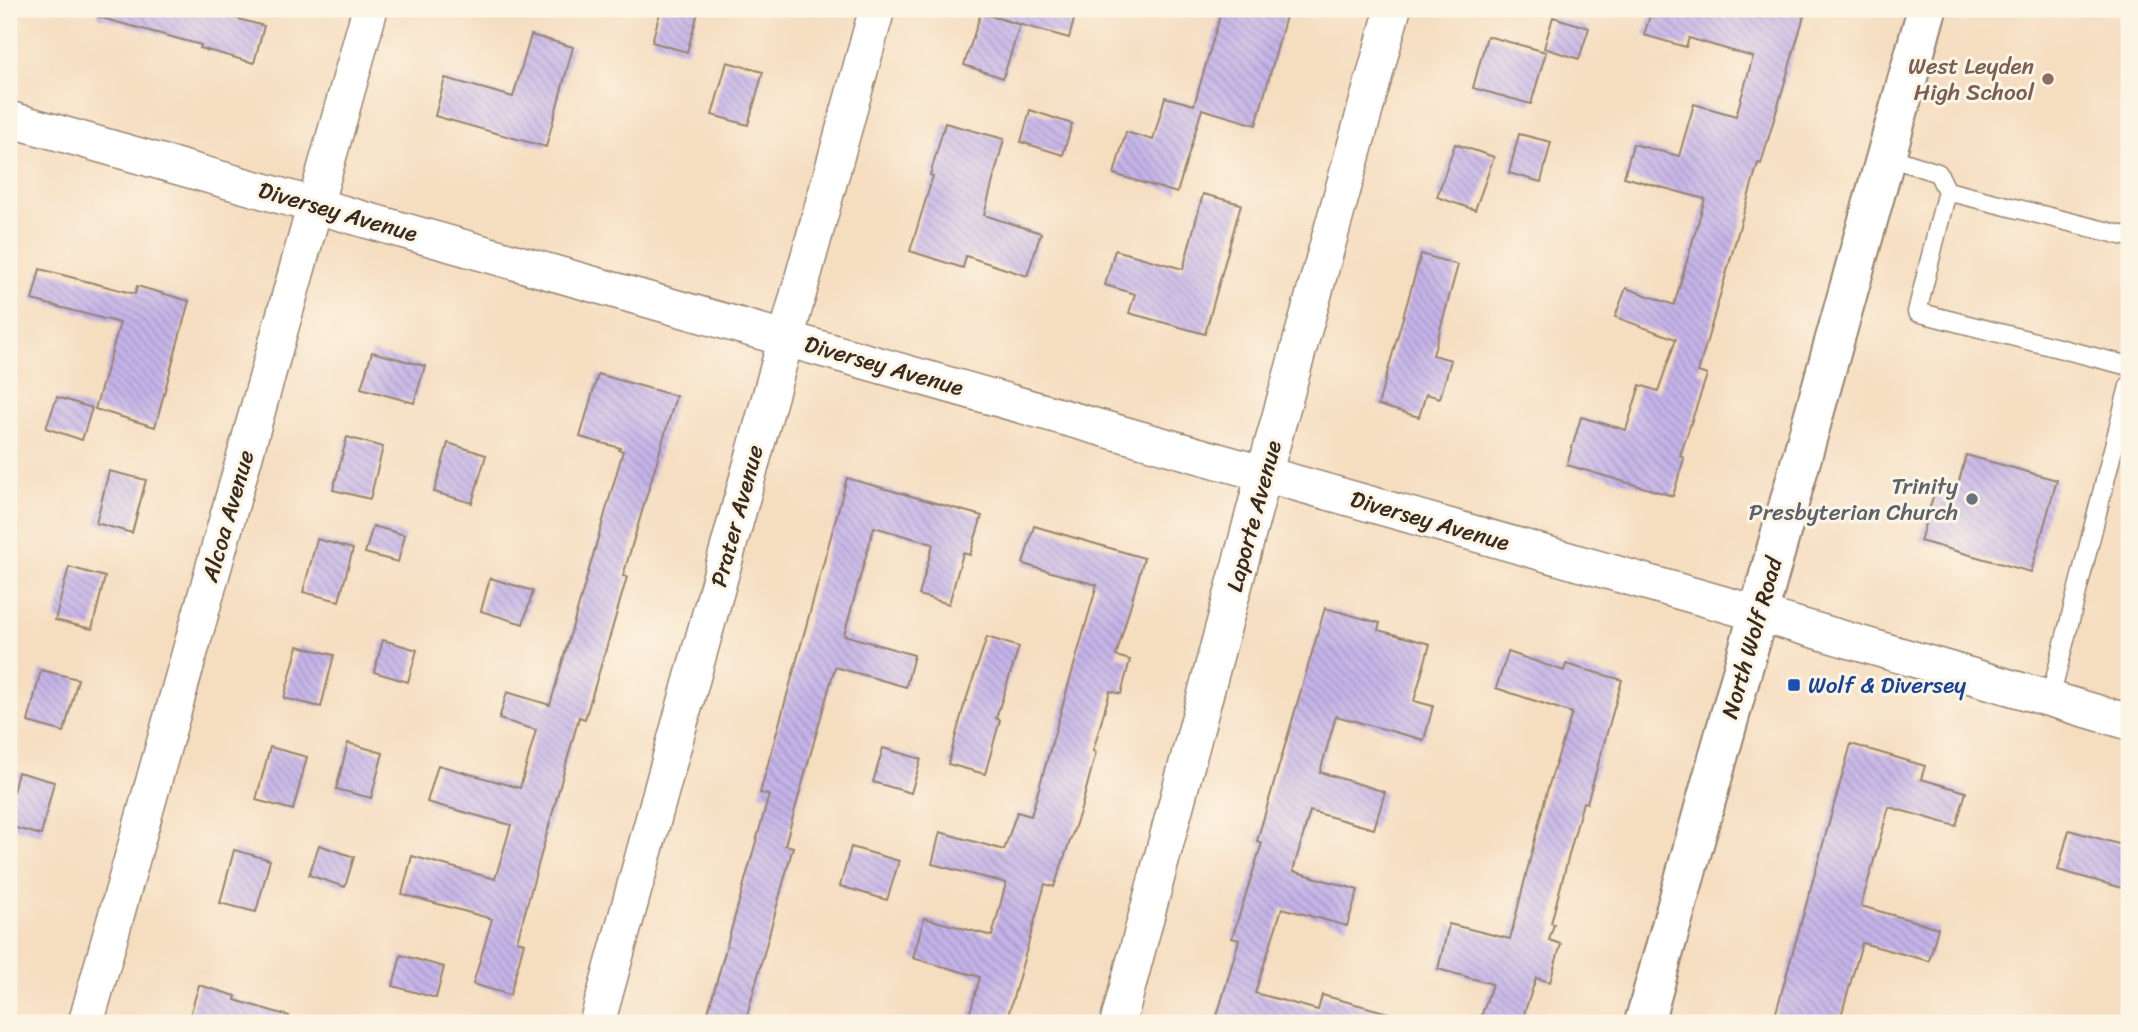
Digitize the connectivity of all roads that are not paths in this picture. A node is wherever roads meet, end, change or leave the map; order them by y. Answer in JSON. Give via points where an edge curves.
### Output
{"nodes":[{"id":1,"x":370,"y":9,"type":"edge"},
{"id":2,"x":877,"y":9,"type":"edge"},
{"id":3,"x":1393,"y":9,"type":"edge"},
{"id":4,"x":1927,"y":9,"type":"edge"},
{"id":5,"x":9,"y":119,"type":"edge"},
{"id":6,"x":1885,"y":156,"type":"junction"},
{"id":7,"x":1947,"y":191,"type":"junction"},
{"id":8,"x":316,"y":206,"type":"junction"},
{"id":9,"x":2129,"y":237,"type":"edge"},
{"id":10,"x":786,"y":338,"type":"junction"},
{"id":11,"x":2129,"y":366,"type":"edge"},
{"id":12,"x":2129,"y":386,"type":"edge"},
{"id":13,"x":1265,"y":474,"type":"junction"},
{"id":14,"x":1759,"y":614,"type":"junction"},
{"id":15,"x":2050,"y":699,"type":"junction"},
{"id":16,"x":2129,"y":722,"type":"edge"},
{"id":17,"x":86,"y":1023,"type":"edge"},
{"id":18,"x":597,"y":1023,"type":"edge"},
{"id":19,"x":1118,"y":1023,"type":"edge"},
{"id":20,"x":1644,"y":1023,"type":"edge"}],
"edges":[{"from":1,"to":8,"type":"street","name":"Alcoa Avenue"},
{"from":2,"to":10,"type":"street","name":"Prater Avenue"},
{"from":3,"to":13,"type":"street","name":"Laporte Avenue"},
{"from":4,"to":6,"type":"main road","name":"North Wolf Road"},
{"from":5,"to":8,"type":"street","name":"Diversey Avenue"},
{"from":6,"to":7,"type":"lane","via":[[1938,173]]},
{"from":6,"to":14,"type":"main road","name":"North Wolf Road"},
{"from":7,"to":9,"type":"lane"},
{"from":7,"to":11,"type":"lane","via":[[1917,312]]},
{"from":8,"to":10,"type":"street","name":"Diversey Avenue"},
{"from":8,"to":17,"type":"street","name":"Alcoa Avenue"},
{"from":10,"to":13,"type":"street","name":"Diversey Avenue"},
{"from":10,"to":18,"type":"street","name":"Prater Avenue"},
{"from":12,"to":15,"type":"lane"},
{"from":13,"to":14,"type":"street","name":"Diversey Avenue"},
{"from":13,"to":19,"type":"street","name":"Laporte Avenue"},
{"from":14,"to":15,"type":"street","name":"Diversey Avenue"},
{"from":14,"to":20,"type":"main road","name":"North Wolf Road"},
{"from":15,"to":16,"type":"street","name":"Diversey Avenue"}]}
